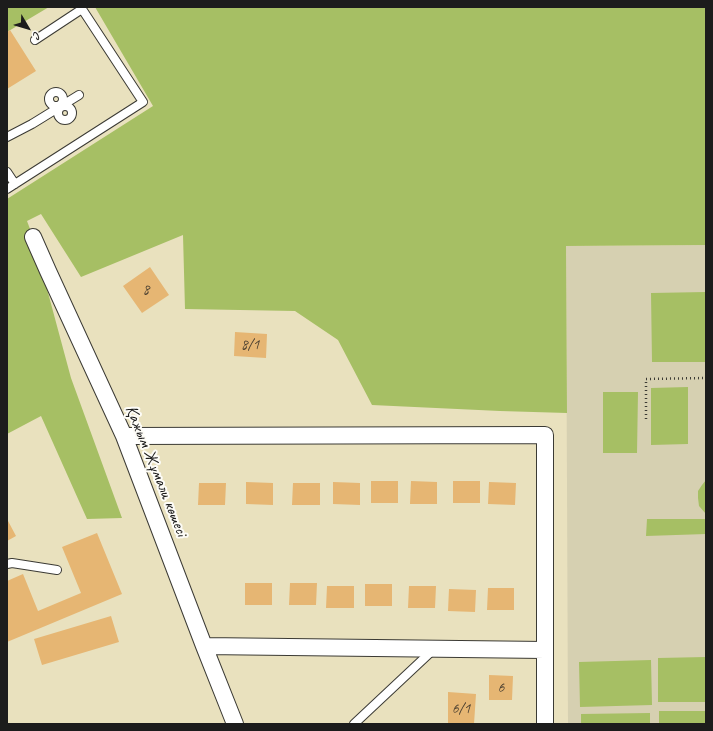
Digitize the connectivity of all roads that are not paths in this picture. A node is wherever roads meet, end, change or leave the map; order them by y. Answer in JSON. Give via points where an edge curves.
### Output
{"nodes":[{"id":1,"x":35,"y":40,"type":"dead end"},
{"id":2,"x":79,"y":95,"type":"dead end"},
{"id":3,"x":7,"y":137,"type":"edge"},
{"id":4,"x":7,"y":172,"type":"edge"},
{"id":5,"x":15,"y":184,"type":"junction"},
{"id":6,"x":7,"y":189,"type":"edge"},
{"id":7,"x":33,"y":236,"type":"dead end"},
{"id":8,"x":124,"y":436,"type":"junction"},
{"id":9,"x":7,"y":564,"type":"edge"},
{"id":10,"x":58,"y":570,"type":"dead end"},
{"id":11,"x":204,"y":646,"type":"junction"},
{"id":12,"x":435,"y":649,"type":"junction"},
{"id":13,"x":545,"y":650,"type":"junction"},
{"id":14,"x":235,"y":724,"type":"edge"},
{"id":15,"x":354,"y":724,"type":"edge"},
{"id":16,"x":545,"y":724,"type":"edge"}],
"edges":[{"from":1,"to":5,"type":"lane","via":[[82,9],[143,102]]},
{"from":2,"to":3,"type":"lane"},
{"from":4,"to":5,"type":"lane"},
{"from":5,"to":6,"type":"lane"},
{"from":7,"to":8,"type":"street","name":"Қажым Жұмали көшесі"},
{"from":8,"to":11,"type":"street","name":"Қажым Жұмали көшесі"},
{"from":8,"to":13,"type":"street","via":[[545,435]]},
{"from":9,"to":10,"type":"lane"},
{"from":11,"to":12,"type":"street"},
{"from":11,"to":14,"type":"street","name":"Қажым Жұмали көшесі"},
{"from":12,"to":13,"type":"street"},
{"from":12,"to":15,"type":"lane"},
{"from":13,"to":16,"type":"street"}]}
